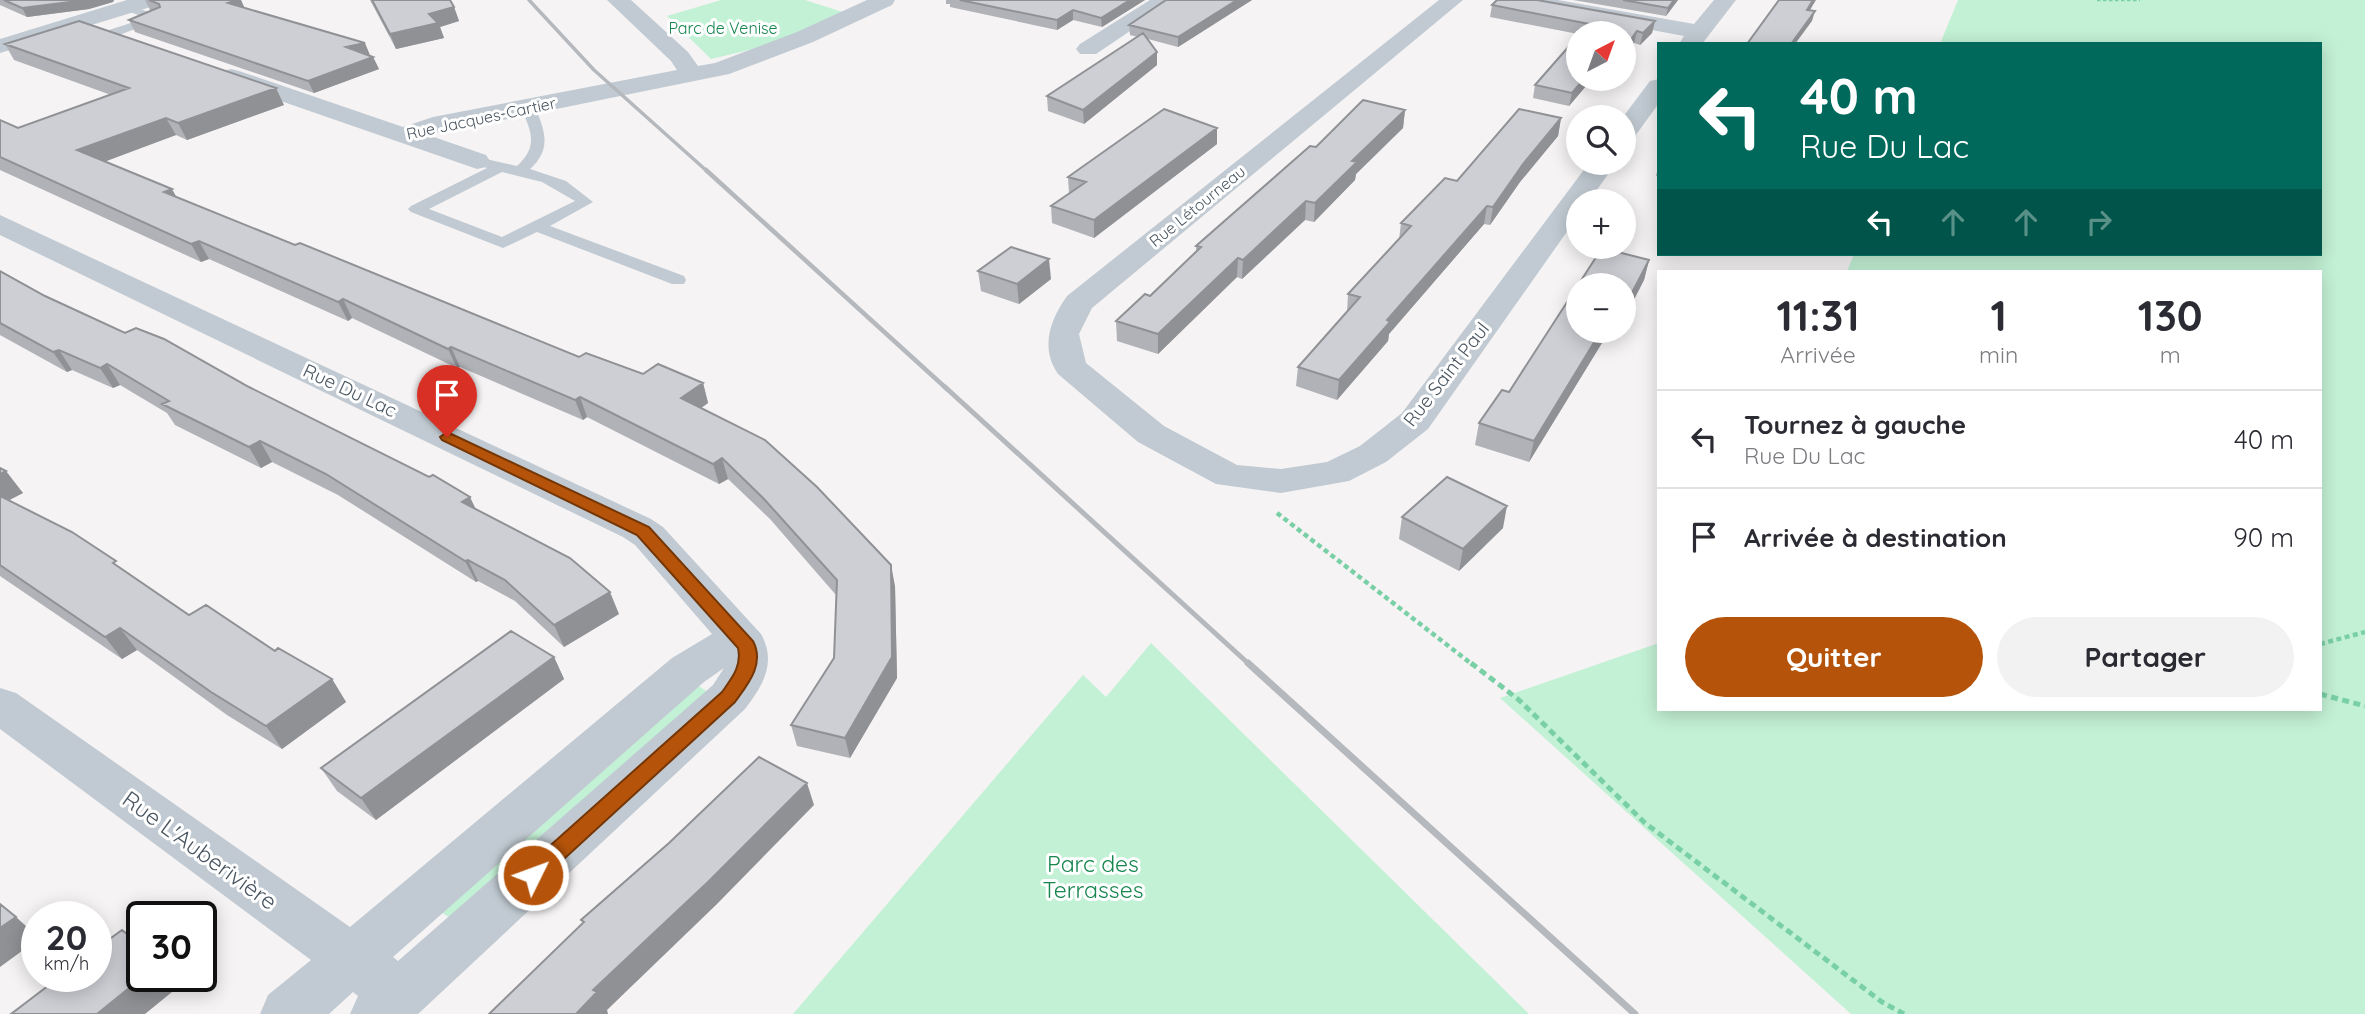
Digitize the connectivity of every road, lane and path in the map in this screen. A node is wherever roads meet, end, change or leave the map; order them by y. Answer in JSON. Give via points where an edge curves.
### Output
{"nodes":[{"id":1,"x":149,"y":0,"type":"edge"},
{"id":2,"x":618,"y":0,"type":"edge"},
{"id":3,"x":884,"y":0,"type":"edge"},
{"id":4,"x":1165,"y":0,"type":"edge"},
{"id":5,"x":1452,"y":0,"type":"edge"},
{"id":6,"x":1522,"y":0,"type":"edge"},
{"id":7,"x":1725,"y":0,"type":"edge"},
{"id":8,"x":2097,"y":0,"type":"edge"},
{"id":9,"x":2140,"y":0,"type":"edge"},
{"id":10,"x":126,"y":7,"type":"junction"},
{"id":11,"x":77,"y":22,"type":"junction"},
{"id":12,"x":110,"y":34,"type":"junction"},
{"id":13,"x":1694,"y":38,"type":"edge"},
{"id":14,"x":0,"y":46,"type":"edge"},
{"id":15,"x":147,"y":46,"type":"edge"},
{"id":16,"x":1088,"y":49,"type":"dead end"},
{"id":17,"x":206,"y":67,"type":"edge"},
{"id":18,"x":692,"y":75,"type":"junction"},
{"id":19,"x":1657,"y":89,"type":"edge"},
{"id":20,"x":528,"y":107,"type":"junction"},
{"id":21,"x":1636,"y":118,"type":"edge"},
{"id":22,"x":402,"y":136,"type":"junction"},
{"id":23,"x":488,"y":164,"type":"junction"},
{"id":24,"x":522,"y":169,"type":"junction"},
{"id":25,"x":1594,"y":175,"type":"edge"},
{"id":26,"x":0,"y":224,"type":"edge"},
{"id":27,"x":536,"y":226,"type":"junction"},
{"id":28,"x":678,"y":280,"type":"dead end"},
{"id":29,"x":1151,"y":434,"type":"joint"},
{"id":30,"x":1229,"y":476,"type":"junction"},
{"id":31,"x":2365,"y":632,"type":"edge"},
{"id":32,"x":739,"y":640,"type":"junction"},
{"id":33,"x":2322,"y":643,"type":"edge"},
{"id":34,"x":2322,"y":695,"type":"edge"},
{"id":35,"x":0,"y":705,"type":"edge"},
{"id":36,"x":2365,"y":706,"type":"edge"},
{"id":37,"x":351,"y":960,"type":"junction"},
{"id":38,"x":389,"y":1004,"type":"edge"},
{"id":39,"x":288,"y":1014,"type":"edge"},
{"id":40,"x":1903,"y":1014,"type":"edge"}],
"edges":[{"from":1,"to":10,"type":"street"},
{"from":2,"to":18,"type":"street","via":[[680,57]]},
{"from":3,"to":18,"type":"street","name":"Rue Jacques-Cartier","via":[[746,61]]},
{"from":4,"to":16,"type":"street"},
{"from":5,"to":29,"type":"street","name":"Rue Létourneau","via":[[1078,303],[1063,334],[1069,367]]},
{"from":6,"to":13,"type":"street"},
{"from":7,"to":13,"type":"street"},
{"from":8,"to":9,"type":"path"},
{"from":10,"to":11,"type":"street"},
{"from":10,"to":12,"type":"lane","via":[[158,18]]},
{"from":11,"to":12,"type":"street"},
{"from":11,"to":14,"type":"street"},
{"from":12,"to":15,"type":"street"},
{"from":17,"to":22,"type":"street","name":"Rue Jacques-Cartier"},
{"from":18,"to":20,"type":"street","name":"Rue Jacques-Cartier"},
{"from":19,"to":21,"type":"street"},
{"from":20,"to":22,"type":"street","name":"Rue Jacques-Cartier","via":[[433,125]]},
{"from":20,"to":24,"type":"lane","via":[[540,145],[533,161]]},
{"from":22,"to":23,"type":"street"},
{"from":23,"to":24,"type":"lane"},
{"from":23,"to":27,"type":"lane","via":[[415,209],[503,243]]},
{"from":24,"to":27,"type":"lane","via":[[570,187],[585,202]]},
{"from":25,"to":30,"type":"street","name":"Rue Saint Paul","via":[[1415,421],[1373,454],[1336,473],[1281,481]]},
{"from":26,"to":32,"type":"street","name":"Rue Du Lac","via":[[637,528]]},
{"from":27,"to":28,"type":"lane"},
{"from":29,"to":30,"type":"street","name":"Rue Saint Paul"},
{"from":30,"to":40,"type":"path","via":[[1519,700],[1645,822]]},
{"from":31,"to":33,"type":"path"},
{"from":32,"to":37,"type":"street","via":[[688,670]]},
{"from":32,"to":38,"type":"street","via":[[746,645],[748,665],[729,697]]},
{"from":34,"to":36,"type":"path"},
{"from":35,"to":37,"type":"street","name":"Rue L'Auberivière"},
{"from":37,"to":38,"type":"street","name":"Rue L'Auberivière"},
{"from":37,"to":39,"type":"street"}]}
